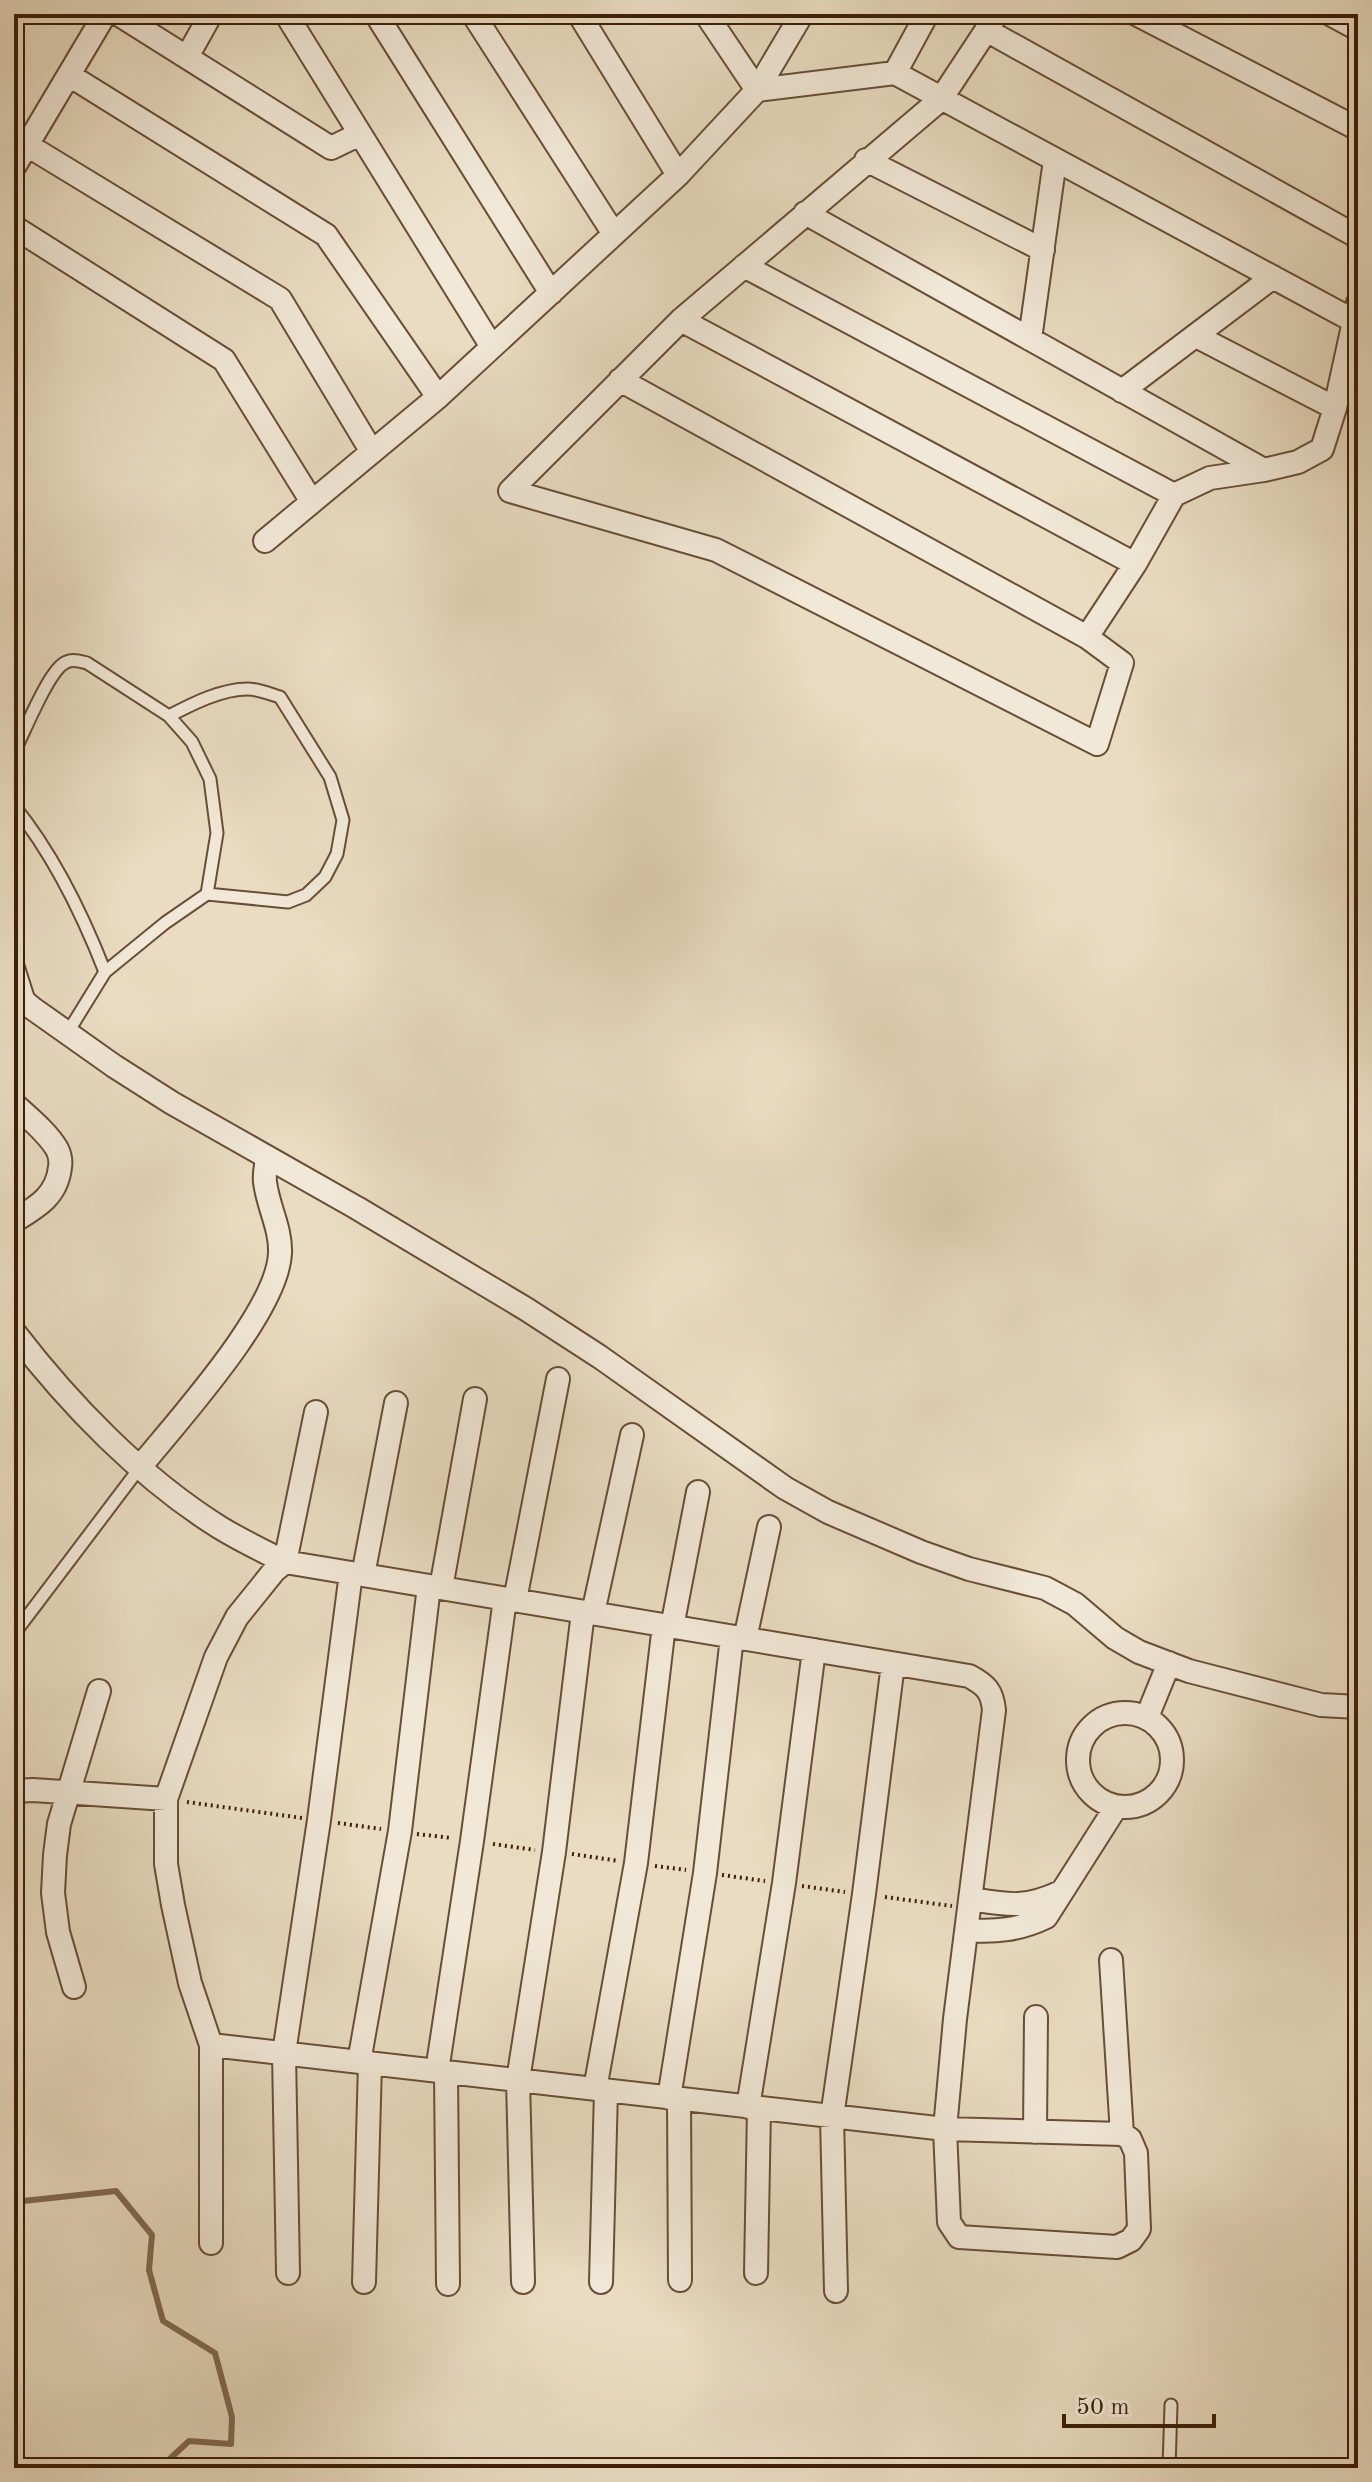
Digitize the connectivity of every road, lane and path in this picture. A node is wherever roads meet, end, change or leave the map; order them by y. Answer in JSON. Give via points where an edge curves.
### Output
{"nodes":[{"id":1,"x":105,"y":14,"type":"edge"},
{"id":2,"x":118,"y":14,"type":"edge"},
{"id":3,"x":211,"y":14,"type":"edge"},
{"id":4,"x":286,"y":14,"type":"edge"},
{"id":5,"x":376,"y":14,"type":"edge"},
{"id":6,"x":473,"y":14,"type":"edge"},
{"id":7,"x":579,"y":14,"type":"edge"},
{"id":8,"x":706,"y":14,"type":"edge"},
{"id":9,"x":802,"y":14,"type":"edge"},
{"id":10,"x":927,"y":14,"type":"edge"},
{"id":11,"x":1136,"y":14,"type":"edge"},
{"id":12,"x":1330,"y":14,"type":"edge"},
{"id":13,"x":992,"y":22,"type":"edge"},
{"id":14,"x":1358,"y":29,"type":"edge"},
{"id":15,"x":187,"y":57,"type":"junction"},
{"id":16,"x":895,"y":73,"type":"junction"},
{"id":17,"x":69,"y":75,"type":"junction"},
{"id":18,"x":757,"y":90,"type":"junction"},
{"id":19,"x":941,"y":99,"type":"junction"},
{"id":20,"x":1358,"y":129,"type":"edge"},
{"id":21,"x":360,"y":134,"type":"junction"},
{"id":22,"x":27,"y":145,"type":"junction"},
{"id":23,"x":866,"y":160,"type":"junction"},
{"id":24,"x":1055,"y":160,"type":"junction"},
{"id":25,"x":14,"y":167,"type":"edge"},
{"id":26,"x":678,"y":175,"type":"junction"},
{"id":27,"x":805,"y":213,"type":"junction"},
{"id":28,"x":14,"y":227,"type":"edge"},
{"id":29,"x":614,"y":234,"type":"junction"},
{"id":30,"x":1358,"y":237,"type":"edge"},
{"id":31,"x":1043,"y":250,"type":"junction"},
{"id":32,"x":744,"y":266,"type":"junction"},
{"id":33,"x":1273,"y":277,"type":"junction"},
{"id":34,"x":551,"y":293,"type":"junction"},
{"id":35,"x":1356,"y":312,"type":"edge"},
{"id":36,"x":681,"y":320,"type":"junction"},
{"id":37,"x":1196,"y":336,"type":"junction"},
{"id":38,"x":1030,"y":339,"type":"junction"},
{"id":39,"x":492,"y":347,"type":"junction"},
{"id":40,"x":620,"y":380,"type":"junction"},
{"id":41,"x":1122,"y":391,"type":"junction"},
{"id":42,"x":438,"y":397,"type":"junction"},
{"id":43,"x":1335,"y":408,"type":"junction"},
{"id":44,"x":372,"y":452,"type":"junction"},
{"id":45,"x":1264,"y":470,"type":"junction"},
{"id":46,"x":1174,"y":495,"type":"junction"},
{"id":47,"x":312,"y":502,"type":"junction"},
{"id":48,"x":265,"y":541,"type":"dead end"},
{"id":49,"x":1135,"y":564,"type":"junction"},
{"id":50,"x":1087,"y":637,"type":"junction"},
{"id":51,"x":169,"y":716,"type":"junction"},
{"id":52,"x":14,"y":752,"type":"edge"},
{"id":53,"x":14,"y":806,"type":"edge"},
{"id":54,"x":207,"y":894,"type":"junction"},
{"id":55,"x":14,"y":953,"type":"edge"},
{"id":56,"x":105,"y":972,"type":"junction"},
{"id":57,"x":14,"y":993,"type":"edge"},
{"id":58,"x":32,"y":1008,"type":"junction"},
{"id":59,"x":68,"y":1032,"type":"junction"},
{"id":60,"x":14,"y":1104,"type":"edge"},
{"id":61,"x":267,"y":1158,"type":"junction"},
{"id":62,"x":14,"y":1221,"type":"edge"},
{"id":63,"x":14,"y":1332,"type":"edge"},
{"id":64,"x":558,"y":1379,"type":"dead end"},
{"id":65,"x":475,"y":1399,"type":"dead end"},
{"id":66,"x":396,"y":1403,"type":"dead end"},
{"id":67,"x":316,"y":1412,"type":"dead end"},
{"id":68,"x":632,"y":1435,"type":"dead end"},
{"id":69,"x":141,"y":1466,"type":"junction"},
{"id":70,"x":698,"y":1492,"type":"dead end"},
{"id":71,"x":769,"y":1527,"type":"dead end"},
{"id":72,"x":285,"y":1562,"type":"junction"},
{"id":73,"x":357,"y":1574,"type":"junction"},
{"id":74,"x":435,"y":1587,"type":"junction"},
{"id":75,"x":510,"y":1600,"type":"junction"},
{"id":76,"x":588,"y":1612,"type":"junction"},
{"id":77,"x":28,"y":1617,"type":"junction"},
{"id":78,"x":14,"y":1621,"type":"edge"},
{"id":79,"x":668,"y":1626,"type":"junction"},
{"id":80,"x":14,"y":1634,"type":"edge"},
{"id":81,"x":738,"y":1638,"type":"junction"},
{"id":82,"x":814,"y":1650,"type":"junction"},
{"id":83,"x":1169,"y":1663,"type":"junction"},
{"id":84,"x":893,"y":1664,"type":"junction"},
{"id":85,"x":99,"y":1691,"type":"dead end"},
{"id":86,"x":1358,"y":1707,"type":"edge"},
{"id":87,"x":1147,"y":1717,"type":"junction"},
{"id":88,"x":14,"y":1791,"type":"edge"},
{"id":89,"x":70,"y":1792,"type":"junction"},
{"id":90,"x":166,"y":1799,"type":"junction"},
{"id":91,"x":1116,"y":1807,"type":"junction"},
{"id":92,"x":319,"y":1820,"type":"junction"},
{"id":93,"x":400,"y":1831,"type":"junction"},
{"id":94,"x":472,"y":1841,"type":"junction"},
{"id":95,"x":554,"y":1852,"type":"junction"},
{"id":96,"x":636,"y":1863,"type":"junction"},
{"id":97,"x":1061,"y":1892,"type":"junction"},
{"id":98,"x":971,"y":1899,"type":"junction"},
{"id":99,"x":967,"y":1930,"type":"junction"},
{"id":100,"x":1111,"y":1960,"type":"dead end"},
{"id":101,"x":74,"y":1987,"type":"dead end"},
{"id":102,"x":1036,"y":2017,"type":"dead end"},
{"id":103,"x":211,"y":2045,"type":"junction"},
{"id":104,"x":284,"y":2053,"type":"junction"},
{"id":105,"x":364,"y":2062,"type":"junction"},
{"id":106,"x":442,"y":2071,"type":"junction"},
{"id":107,"x":518,"y":2080,"type":"junction"},
{"id":108,"x":600,"y":2090,"type":"junction"},
{"id":109,"x":674,"y":2098,"type":"junction"},
{"id":110,"x":754,"y":2107,"type":"junction"},
{"id":111,"x":832,"y":2117,"type":"junction"},
{"id":112,"x":945,"y":2129,"type":"junction"},
{"id":113,"x":1035,"y":2132,"type":"junction"},
{"id":114,"x":1122,"y":2134,"type":"junction"},
{"id":115,"x":211,"y":2243,"type":"dead end"},
{"id":116,"x":288,"y":2273,"type":"dead end"},
{"id":117,"x":756,"y":2273,"type":"dead end"},
{"id":118,"x":680,"y":2280,"type":"dead end"},
{"id":119,"x":364,"y":2282,"type":"dead end"},
{"id":120,"x":523,"y":2282,"type":"dead end"},
{"id":121,"x":601,"y":2282,"type":"dead end"},
{"id":122,"x":448,"y":2284,"type":"dead end"},
{"id":123,"x":836,"y":2291,"type":"dead end"},
{"id":124,"x":1171,"y":2405,"type":"dead end"},
{"id":125,"x":1169,"y":2468,"type":"edge"}],
"edges":[{"from":1,"to":17,"type":"street"},
{"from":2,"to":15,"type":"street"},
{"from":3,"to":15,"type":"street"},
{"from":4,"to":21,"type":"street"},
{"from":5,"to":34,"type":"street"},
{"from":6,"to":29,"type":"street"},
{"from":7,"to":26,"type":"street"},
{"from":8,"to":18,"type":"street"},
{"from":9,"to":18,"type":"street"},
{"from":10,"to":16,"type":"street"},
{"from":11,"to":20,"type":"street"},
{"from":12,"to":14,"type":"street"},
{"from":13,"to":19,"type":"street"},
{"from":13,"to":30,"type":"street"},
{"from":15,"to":21,"type":"street","via":[[331,148]]},
{"from":16,"to":18,"type":"street"},
{"from":16,"to":19,"type":"street"},
{"from":17,"to":22,"type":"street"},
{"from":17,"to":42,"type":"street","via":[[326,235]]},
{"from":18,"to":26,"type":"street"},
{"from":19,"to":23,"type":"street"},
{"from":19,"to":24,"type":"street"},
{"from":21,"to":39,"type":"street"},
{"from":22,"to":25,"type":"street"},
{"from":22,"to":44,"type":"street","via":[[280,299]]},
{"from":23,"to":27,"type":"street"},
{"from":23,"to":31,"type":"street"},
{"from":24,"to":31,"type":"street"},
{"from":24,"to":33,"type":"street"},
{"from":26,"to":29,"type":"street"},
{"from":27,"to":32,"type":"street"},
{"from":27,"to":38,"type":"street"},
{"from":28,"to":47,"type":"street","via":[[224,360]]},
{"from":29,"to":34,"type":"street"},
{"from":31,"to":38,"type":"street"},
{"from":32,"to":36,"type":"street"},
{"from":32,"to":46,"type":"street"},
{"from":33,"to":35,"type":"street"},
{"from":33,"to":37,"type":"street"},
{"from":34,"to":39,"type":"street"},
{"from":35,"to":43,"type":"street"},
{"from":36,"to":40,"type":"street"},
{"from":36,"to":49,"type":"street"},
{"from":37,"to":41,"type":"street"},
{"from":37,"to":43,"type":"street"},
{"from":38,"to":41,"type":"street"},
{"from":39,"to":42,"type":"street"},
{"from":40,"to":50,"type":"street"},
{"from":40,"to":50,"type":"street","via":[[510,491],[716,550],[1097,744],[1122,663]]},
{"from":41,"to":45,"type":"street"},
{"from":42,"to":44,"type":"street"},
{"from":43,"to":45,"type":"street","via":[[1322,449],[1298,462]]},
{"from":44,"to":47,"type":"street"},
{"from":45,"to":46,"type":"street","via":[[1210,478]]},
{"from":46,"to":49,"type":"street"},
{"from":47,"to":48,"type":"street"},
{"from":49,"to":50,"type":"street"},
{"from":51,"to":52,"type":"lane","via":[[87,663],[74,660],[63,664],[49,683]]},
{"from":51,"to":54,"type":"lane","via":[[192,742],[210,779],[217,833]]},
{"from":51,"to":54,"type":"lane","via":[[250,688],[280,697],[330,777],[343,820],[337,854],[325,877],[306,895],[288,902]]},
{"from":53,"to":56,"type":"lane","via":[[83,916]]},
{"from":54,"to":56,"type":"lane"},
{"from":55,"to":58,"type":"lane"},
{"from":56,"to":59,"type":"lane"},
{"from":57,"to":58,"type":"street"},
{"from":58,"to":59,"type":"street"},
{"from":59,"to":61,"type":"street","via":[[172,1103]]},
{"from":60,"to":62,"type":"street","via":[[61,1161],[53,1193]]},
{"from":61,"to":69,"type":"street","via":[[264,1179],[279,1232],[275,1277],[242,1340]]},
{"from":61,"to":83,"type":"street","via":[[526,1309],[785,1488],[921,1552],[1045,1588],[1096,1619],[1115,1638]]},
{"from":63,"to":69,"type":"street","via":[[87,1418]]},
{"from":64,"to":75,"type":"street"},
{"from":65,"to":74,"type":"street"},
{"from":66,"to":73,"type":"street"},
{"from":67,"to":72,"type":"street"},
{"from":68,"to":76,"type":"street"},
{"from":69,"to":72,"type":"street","via":[[221,1528]]},
{"from":69,"to":77,"type":"lane"},
{"from":70,"to":79,"type":"street"},
{"from":71,"to":81,"type":"street"},
{"from":72,"to":73,"type":"street"},
{"from":72,"to":90,"type":"street","via":[[237,1617],[216,1657]]},
{"from":73,"to":74,"type":"street"},
{"from":73,"to":92,"type":"street"},
{"from":74,"to":75,"type":"street"},
{"from":74,"to":93,"type":"street"},
{"from":75,"to":76,"type":"street"},
{"from":75,"to":94,"type":"street"},
{"from":76,"to":79,"type":"street"},
{"from":76,"to":95,"type":"street"},
{"from":77,"to":78,"type":"lane"},
{"from":77,"to":80,"type":"lane"},
{"from":79,"to":81,"type":"street"},
{"from":79,"to":96,"type":"street"},
{"from":81,"to":82,"type":"street"},
{"from":81,"to":109,"type":"street"},
{"from":82,"to":84,"type":"street"},
{"from":82,"to":110,"type":"street"},
{"from":83,"to":86,"type":"street","via":[[1321,1705]]},
{"from":83,"to":87,"type":"street"},
{"from":84,"to":98,"type":"street","via":[[969,1676],[993,1694]]},
{"from":84,"to":111,"type":"street"},
{"from":85,"to":89,"type":"street"},
{"from":87,"to":91,"type":"street","via":[[1171,1746],[1170,1776],[1155,1797],[1138,1806]]},
{"from":87,"to":91,"type":"street","via":[[1123,1712],[1103,1717],[1080,1745],[1081,1778],[1092,1794]]},
{"from":88,"to":89,"type":"street"},
{"from":89,"to":90,"type":"street"},
{"from":89,"to":101,"type":"street","via":[[59,1824],[53,1893]]},
{"from":90,"to":92,"type":"path"},
{"from":90,"to":103,"type":"street","via":[[166,1864],[173,1905],[190,1983]]},
{"from":91,"to":97,"type":"street"},
{"from":92,"to":93,"type":"path"},
{"from":92,"to":104,"type":"street"},
{"from":93,"to":94,"type":"path"},
{"from":93,"to":105,"type":"street"},
{"from":94,"to":95,"type":"path"},
{"from":94,"to":106,"type":"street"},
{"from":95,"to":96,"type":"path"},
{"from":95,"to":107,"type":"street"},
{"from":96,"to":108,"type":"street"},
{"from":97,"to":98,"type":"street","via":[[1030,1904]]},
{"from":97,"to":99,"type":"street","via":[[1046,1917],[1028,1925],[997,1932]]},
{"from":98,"to":99,"type":"street"},
{"from":99,"to":112,"type":"street"},
{"from":100,"to":114,"type":"street"},
{"from":102,"to":113,"type":"street"},
{"from":103,"to":104,"type":"street"},
{"from":103,"to":115,"type":"street"},
{"from":104,"to":105,"type":"street"},
{"from":104,"to":116,"type":"street"},
{"from":105,"to":106,"type":"street"},
{"from":105,"to":119,"type":"street"},
{"from":106,"to":107,"type":"street"},
{"from":106,"to":122,"type":"street"},
{"from":107,"to":108,"type":"street"},
{"from":107,"to":120,"type":"street"},
{"from":108,"to":109,"type":"street"},
{"from":108,"to":121,"type":"street"},
{"from":109,"to":110,"type":"street"},
{"from":109,"to":118,"type":"street"},
{"from":110,"to":111,"type":"street"},
{"from":110,"to":117,"type":"street"},
{"from":111,"to":112,"type":"street"},
{"from":111,"to":123,"type":"street"},
{"from":112,"to":113,"type":"street"},
{"from":112,"to":114,"type":"street","via":[[949,2222],[959,2237],[1102,2247],[1117,2247],[1139,2229],[1136,2153]]},
{"from":113,"to":114,"type":"street"},
{"from":124,"to":125,"type":"lane"}]}
